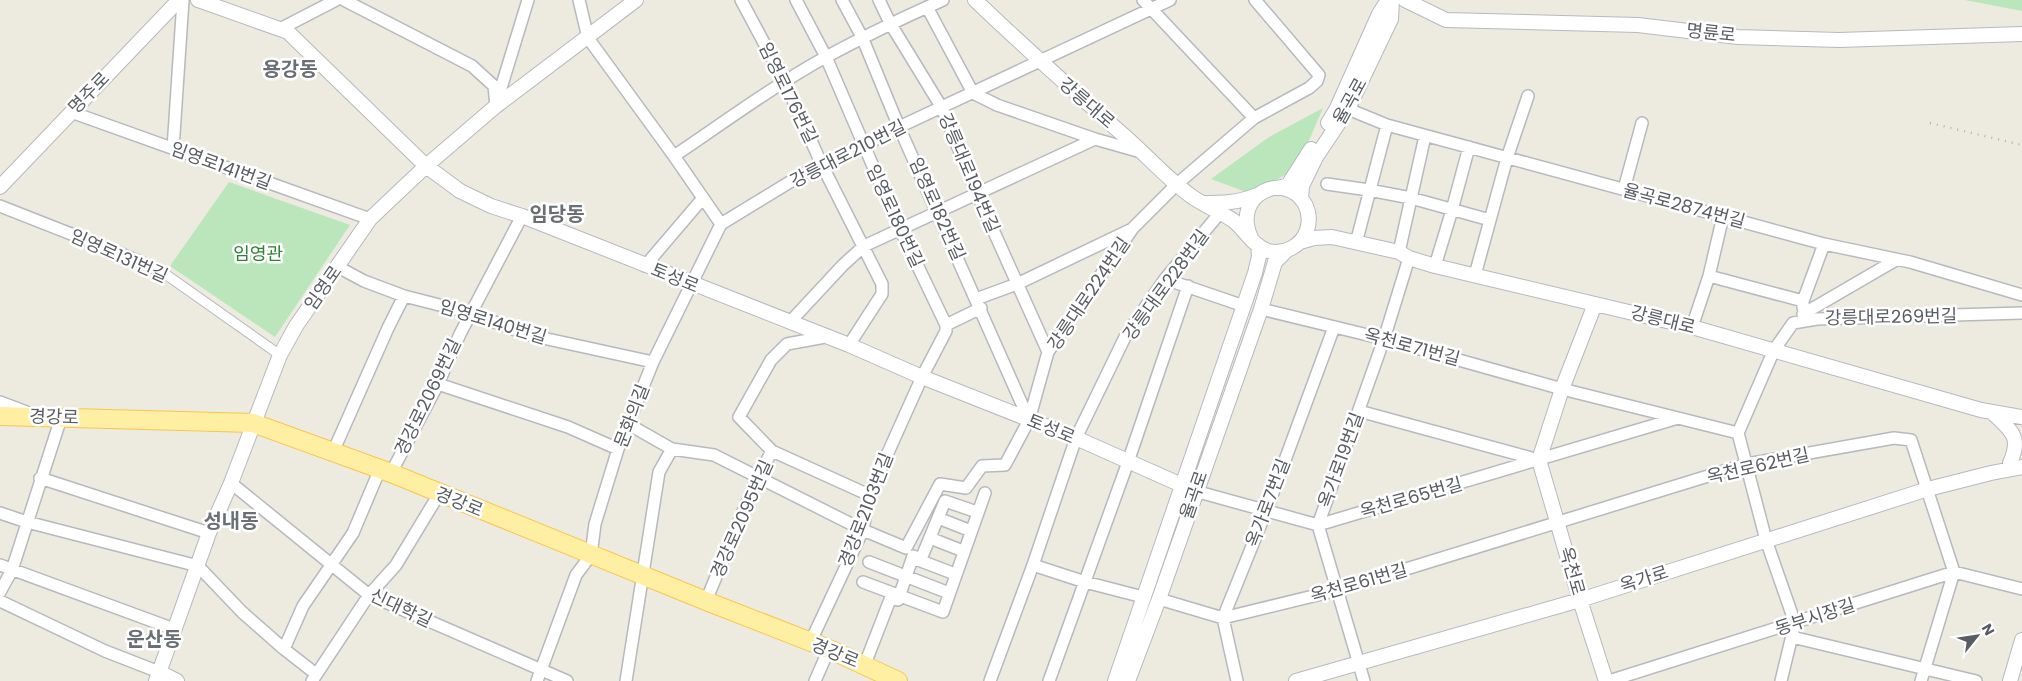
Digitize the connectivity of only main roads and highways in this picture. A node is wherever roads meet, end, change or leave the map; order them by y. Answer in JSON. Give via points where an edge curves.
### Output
{"nodes":[{"id":1,"x":0,"y":416,"type":"edge"},
{"id":2,"x":898,"y":681,"type":"edge"}],
"edges":[{"from":1,"to":2,"type":"main road","name":"경강로","via":[[253,423],[386,471],[864,664]]}]}
